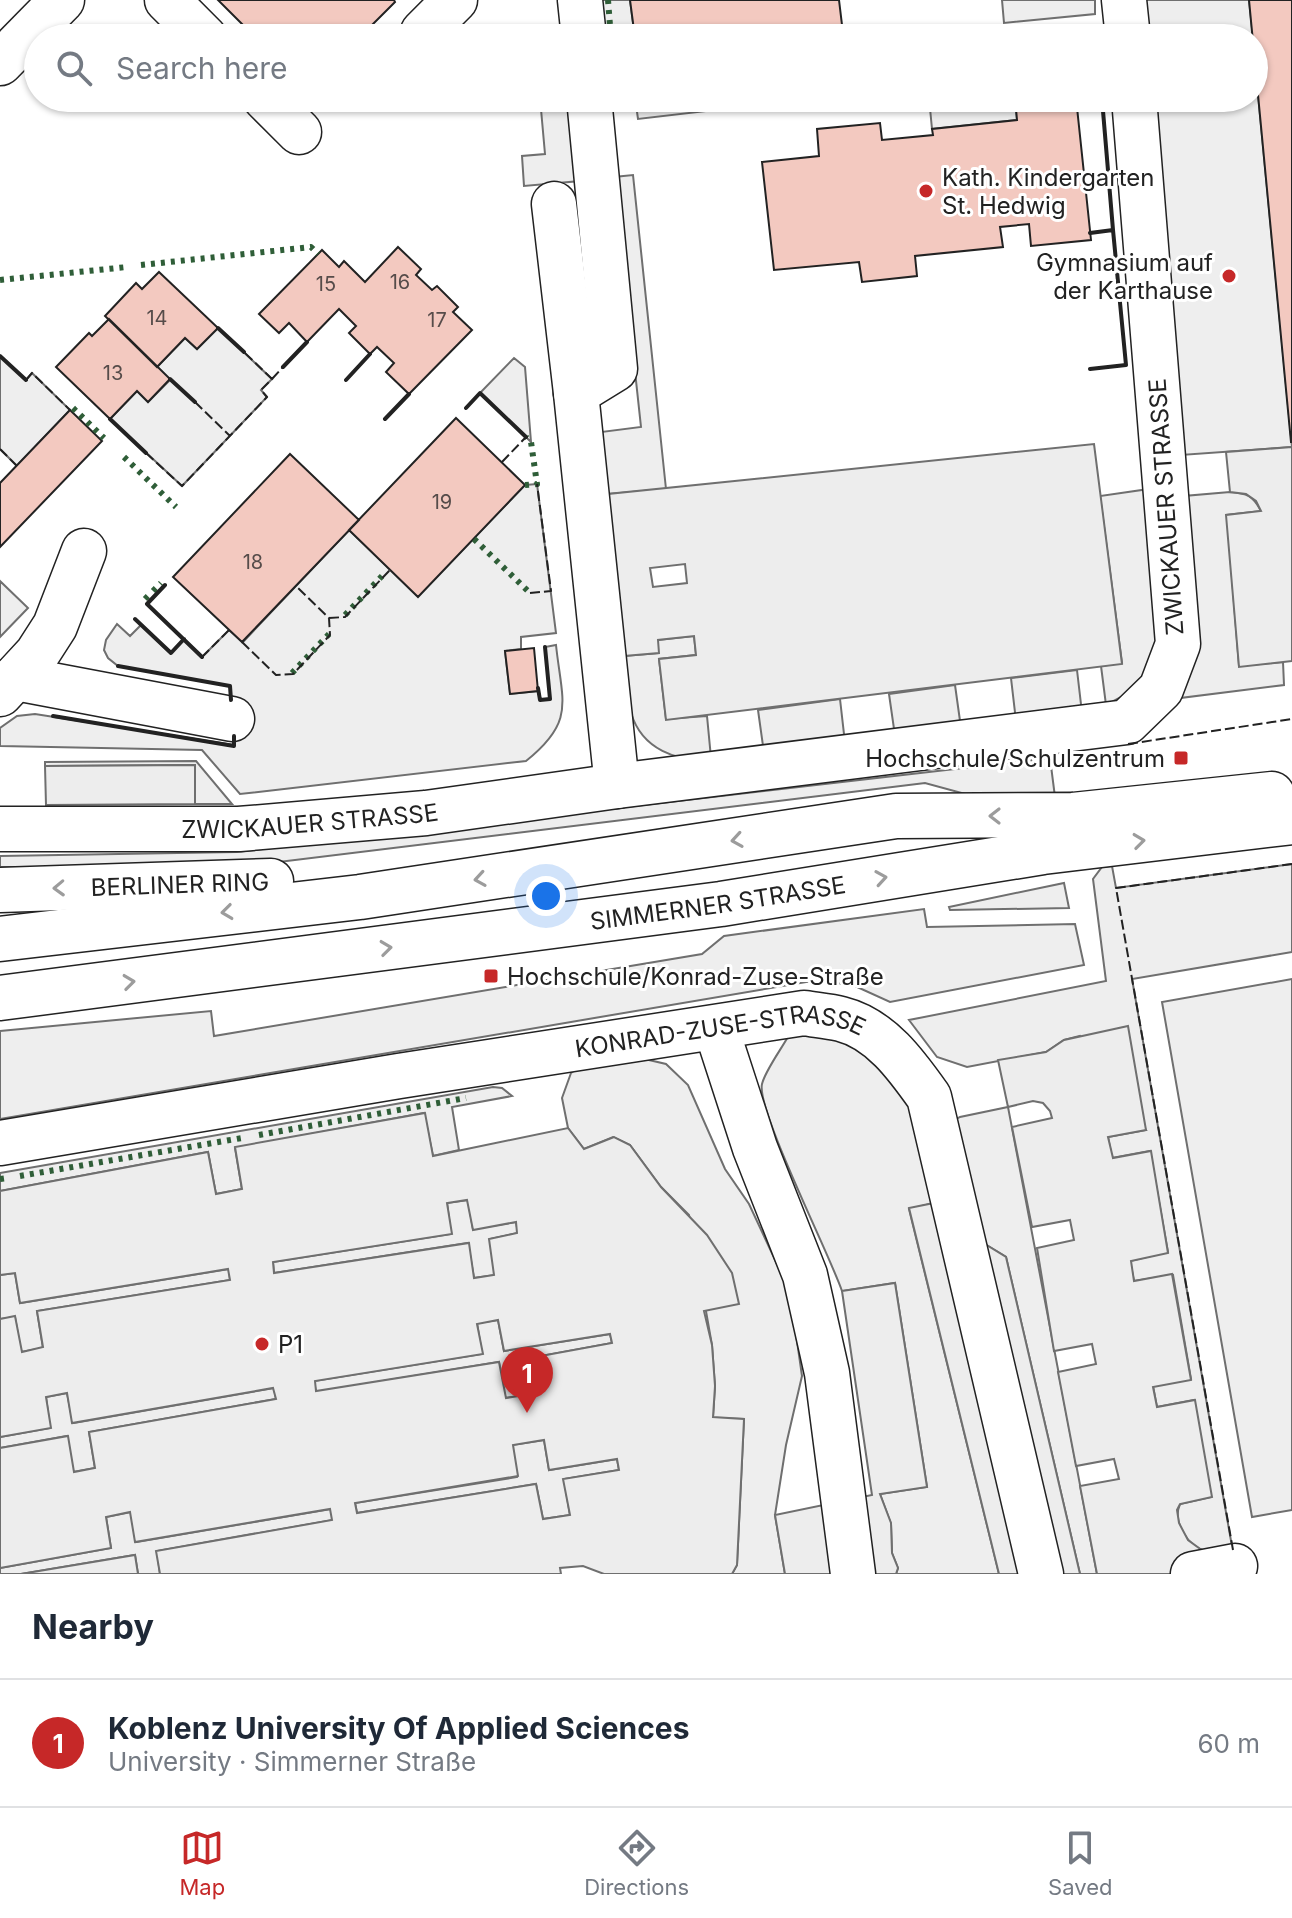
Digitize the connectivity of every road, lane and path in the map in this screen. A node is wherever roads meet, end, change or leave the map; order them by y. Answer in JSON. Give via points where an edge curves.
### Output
{"nodes":[{"id":1,"x":62,"y":0,"type":"edge"},
{"id":2,"x":167,"y":0,"type":"edge"},
{"id":3,"x":455,"y":0,"type":"edge"},
{"id":4,"x":580,"y":0,"type":"edge"},
{"id":5,"x":1124,"y":0,"type":"edge"},
{"id":6,"x":38,"y":24,"type":"edge"},
{"id":7,"x":191,"y":24,"type":"edge"},
{"id":8,"x":431,"y":24,"type":"edge"},
{"id":9,"x":583,"y":24,"type":"edge"},
{"id":10,"x":1127,"y":24,"type":"edge"},
{"id":11,"x":24,"y":39,"type":"edge"},
{"id":12,"x":0,"y":63,"type":"edge"},
{"id":13,"x":279,"y":112,"type":"edge"},
{"id":14,"x":590,"y":112,"type":"edge"},
{"id":15,"x":1135,"y":112,"type":"edge"},
{"id":16,"x":299,"y":132,"type":"dead end"},
{"id":17,"x":554,"y":204,"type":"dead end"},
{"id":18,"x":576,"y":393,"type":"junction"},
{"id":19,"x":84,"y":551,"type":"dead end"},
{"id":20,"x":8,"y":686,"type":"edge"},
{"id":21,"x":232,"y":719,"type":"dead end"},
{"id":22,"x":617,"y":786,"type":"junction"},
{"id":23,"x":1292,"y":792,"type":"edge"},
{"id":24,"x":1292,"y":822,"type":"edge"},
{"id":25,"x":0,"y":829,"type":"edge"},
{"id":26,"x":0,"y":890,"type":"edge"},
{"id":27,"x":360,"y":897,"type":"junction"},
{"id":28,"x":0,"y":939,"type":"edge"},
{"id":29,"x":0,"y":998,"type":"edge"},
{"id":30,"x":716,"y":1028,"type":"junction"},
{"id":31,"x":0,"y":1143,"type":"edge"},
{"id":32,"x":1235,"y":1566,"type":"dead end"},
{"id":33,"x":853,"y":1574,"type":"edge"},
{"id":34,"x":1041,"y":1574,"type":"edge"},
{"id":35,"x":1193,"y":1574,"type":"edge"}],
"edges":[{"from":1,"to":6,"type":"street"},
{"from":2,"to":7,"type":"street"},
{"from":3,"to":8,"type":"street"},
{"from":4,"to":9,"type":"street"},
{"from":5,"to":10,"type":"street"},
{"from":11,"to":12,"type":"street"},
{"from":13,"to":16,"type":"street"},
{"from":14,"to":18,"type":"street","via":[[615,369]]},
{"from":15,"to":22,"type":"street","name":"ZWICKAUER STRASSE","via":[[1178,644],[1161,689],[1127,722]]},
{"from":17,"to":18,"type":"street"},
{"from":18,"to":22,"type":"street"},
{"from":19,"to":20,"type":"street","via":[[55,626]]},
{"from":20,"to":21,"type":"street"},
{"from":22,"to":25,"type":"street","name":"ZWICKAUER STRASSE","via":[[426,813],[239,829]]},
{"from":23,"to":27,"type":"street","one_way":true,"via":[[1073,815],[896,816]]},
{"from":29,"to":24,"type":"street","name":"SIMMERNER STRASSE","one_way":true,"via":[[721,904],[1043,852]]},
{"from":27,"to":26,"type":"street","name":"BERLINER RING","one_way":true,"via":[[275,881]]},
{"from":27,"to":28,"type":"street","one_way":true},
{"from":30,"to":31,"type":"street","name":"KONRAD-ZUSE-STRASSE"},
{"from":30,"to":33,"type":"street","via":[[805,1275],[827,1373]]},
{"from":30,"to":34,"type":"street","name":"KONRAD-ZUSE-STRASSE","via":[[804,1013],[845,1020],[876,1036],[905,1063],[929,1097]]},
{"from":32,"to":35,"type":"street"}]}
